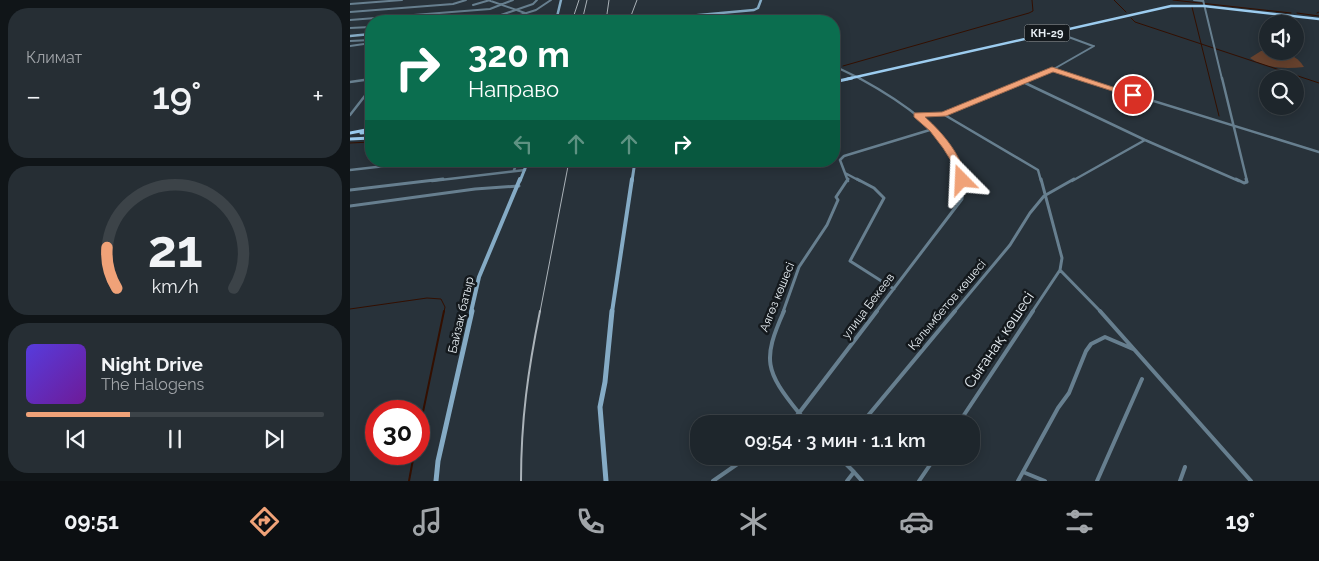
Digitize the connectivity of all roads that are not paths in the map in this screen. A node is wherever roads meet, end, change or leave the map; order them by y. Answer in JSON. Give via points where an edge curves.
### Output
{"nodes":[{"id":1,"x":353,"y":0,"type":"edge"},
{"id":2,"x":370,"y":0,"type":"edge"},
{"id":3,"x":402,"y":0,"type":"edge"},
{"id":4,"x":466,"y":0,"type":"edge"},
{"id":5,"x":489,"y":0,"type":"edge"},
{"id":6,"x":513,"y":0,"type":"edge"},
{"id":7,"x":537,"y":0,"type":"edge"},
{"id":8,"x":551,"y":0,"type":"edge"},
{"id":9,"x":561,"y":0,"type":"edge"},
{"id":10,"x":761,"y":0,"type":"edge"},
{"id":11,"x":1194,"y":0,"type":"edge"},
{"id":12,"x":367,"y":2,"type":"junction"},
{"id":13,"x":1203,"y":3,"type":"edge"},
{"id":14,"x":350,"y":4,"type":"edge"},
{"id":15,"x":474,"y":5,"type":"dead end"},
{"id":16,"x":502,"y":5,"type":"junction"},
{"id":17,"x":516,"y":10,"type":"junction"},
{"id":18,"x":350,"y":12,"type":"edge"},
{"id":19,"x":458,"y":12,"type":"junction"},
{"id":20,"x":525,"y":13,"type":"junction"},
{"id":21,"x":418,"y":15,"type":"edge"},
{"id":22,"x":455,"y":15,"type":"edge"},
{"id":23,"x":501,"y":15,"type":"edge"},
{"id":24,"x":519,"y":15,"type":"edge"},
{"id":25,"x":557,"y":15,"type":"edge"},
{"id":26,"x":699,"y":15,"type":"edge"},
{"id":27,"x":365,"y":19,"type":"edge"},
{"id":28,"x":1319,"y":19,"type":"edge"},
{"id":29,"x":350,"y":20,"type":"edge"},
{"id":30,"x":365,"y":27,"type":"edge"},
{"id":31,"x":350,"y":28,"type":"edge"},
{"id":32,"x":1053,"y":32,"type":"junction"},
{"id":33,"x":365,"y":35,"type":"edge"},
{"id":34,"x":350,"y":36,"type":"edge"},
{"id":35,"x":350,"y":41,"type":"edge"},
{"id":36,"x":365,"y":41,"type":"edge"},
{"id":37,"x":365,"y":42,"type":"edge"},
{"id":38,"x":350,"y":46,"type":"edge"},
{"id":39,"x":840,"y":68,"type":"edge"},
{"id":40,"x":1052,"y":70,"type":"junction"},
{"id":41,"x":860,"y":76,"type":"junction"},
{"id":42,"x":365,"y":80,"type":"edge"},
{"id":43,"x":840,"y":81,"type":"edge"},
{"id":44,"x":350,"y":82,"type":"edge"},
{"id":45,"x":1023,"y":82,"type":"junction"},
{"id":46,"x":365,"y":96,"type":"edge"},
{"id":47,"x":943,"y":114,"type":"junction"},
{"id":48,"x":350,"y":115,"type":"edge"},
{"id":49,"x":917,"y":115,"type":"junction"},
{"id":50,"x":1233,"y":126,"type":"junction"},
{"id":51,"x":933,"y":129,"type":"junction"},
{"id":52,"x":365,"y":130,"type":"edge"},
{"id":53,"x":365,"y":132,"type":"edge"},
{"id":54,"x":350,"y":133,"type":"edge"},
{"id":55,"x":365,"y":138,"type":"edge"},
{"id":56,"x":350,"y":139,"type":"edge"},
{"id":57,"x":1145,"y":140,"type":"junction"},
{"id":58,"x":1319,"y":152,"type":"edge"},
{"id":59,"x":376,"y":167,"type":"edge"},
{"id":60,"x":516,"y":167,"type":"edge"},
{"id":61,"x":526,"y":167,"type":"edge"},
{"id":62,"x":633,"y":167,"type":"edge"},
{"id":63,"x":350,"y":170,"type":"edge"},
{"id":64,"x":525,"y":170,"type":"junction"},
{"id":65,"x":514,"y":171,"type":"junction"},
{"id":66,"x":845,"y":173,"type":"junction"},
{"id":67,"x":519,"y":186,"type":"junction"},
{"id":68,"x":350,"y":190,"type":"edge"},
{"id":69,"x":1044,"y":196,"type":"junction"},
{"id":70,"x":350,"y":206,"type":"edge"},
{"id":71,"x":1060,"y":270,"type":"junction"},
{"id":72,"x":894,"y":289,"type":"junction"},
{"id":73,"x":1134,"y":349,"type":"junction"},
{"id":74,"x":1142,"y":379,"type":"dead end"},
{"id":75,"x":799,"y":413,"type":"joint"},
{"id":76,"x":868,"y":415,"type":"edge"},
{"id":77,"x":964,"y":415,"type":"edge"},
{"id":78,"x":736,"y":465,"type":"edge"},
{"id":79,"x":847,"y":465,"type":"edge"},
{"id":80,"x":930,"y":465,"type":"edge"},
{"id":81,"x":1185,"y":467,"type":"dead end"},
{"id":82,"x":854,"y":472,"type":"junction"},
{"id":83,"x":1023,"y":472,"type":"junction"},
{"id":84,"x":436,"y":481,"type":"edge"},
{"id":85,"x":606,"y":481,"type":"edge"},
{"id":86,"x":713,"y":481,"type":"edge"},
{"id":87,"x":847,"y":481,"type":"edge"},
{"id":88,"x":862,"y":481,"type":"edge"},
{"id":89,"x":919,"y":481,"type":"edge"},
{"id":90,"x":1018,"y":481,"type":"edge"},
{"id":91,"x":1045,"y":481,"type":"edge"},
{"id":92,"x":1096,"y":481,"type":"edge"},
{"id":93,"x":1180,"y":481,"type":"edge"},
{"id":94,"x":1251,"y":481,"type":"edge"}],
"edges":[{"from":1,"to":14,"type":"street"},
{"from":2,"to":12,"type":"street"},
{"from":3,"to":12,"type":"street"},
{"from":4,"to":18,"type":"street","via":[[453,4]]},
{"from":5,"to":15,"type":"street"},
{"from":5,"to":16,"type":"street"},
{"from":6,"to":16,"type":"street"},
{"from":7,"to":17,"type":"street"},
{"from":8,"to":20,"type":"street","via":[[549,4]]},
{"from":9,"to":25,"type":"street"},
{"from":10,"to":26,"type":"street","via":[[754,10]]},
{"from":11,"to":13,"type":"street"},
{"from":12,"to":14,"type":"street"},
{"from":13,"to":28,"type":"main road","number":"КН-29"},
{"from":13,"to":32,"type":"main road","number":"КН-29","via":[[1159,8]]},
{"from":13,"to":50,"type":"street"},
{"from":16,"to":17,"type":"street"},
{"from":16,"to":19,"type":"street"},
{"from":17,"to":20,"type":"street"},
{"from":17,"to":23,"type":"street"},
{"from":19,"to":21,"type":"street"},
{"from":19,"to":22,"type":"street"},
{"from":20,"to":24,"type":"street"},
{"from":27,"to":29,"type":"street"},
{"from":30,"to":31,"type":"street"},
{"from":32,"to":40,"type":"street","via":[[1094,46]]},
{"from":32,"to":41,"type":"main road","number":"КН-29"},
{"from":33,"to":34,"type":"street"},
{"from":35,"to":36,"type":"street"},
{"from":37,"to":38,"type":"street"},
{"from":39,"to":41,"type":"street"},
{"from":40,"to":45,"type":"street"},
{"from":40,"to":50,"type":"street"},
{"from":41,"to":43,"type":"main road","number":"КН-29"},
{"from":41,"to":49,"type":"street"},
{"from":42,"to":44,"type":"street"},
{"from":45,"to":47,"type":"street"},
{"from":45,"to":57,"type":"street"},
{"from":46,"to":48,"type":"street"},
{"from":47,"to":49,"type":"street"},
{"from":47,"to":69,"type":"street","via":[[1038,170]]},
{"from":49,"to":51,"type":"street"},
{"from":50,"to":57,"type":"street","via":[[1247,182],[1244,183]]},
{"from":50,"to":58,"type":"street"},
{"from":51,"to":66,"type":"street","name":"Аягөз көшесі","via":[[844,156],[840,160]]},
{"from":51,"to":72,"type":"street","name":"улица Бекеев","via":[[958,164],[962,199]]},
{"from":52,"to":54,"type":"main road"},
{"from":53,"to":54,"type":"main road"},
{"from":55,"to":56,"type":"main road"},
{"from":57,"to":69,"type":"street"},
{"from":59,"to":63,"type":"street"},
{"from":60,"to":65,"type":"street"},
{"from":61,"to":64,"type":"street","name":"Байзақ батыр"},
{"from":62,"to":85,"type":"street","via":[[614,285],[600,407]]},
{"from":64,"to":65,"type":"street"},
{"from":64,"to":67,"type":"street","name":"Байзақ батыр"},
{"from":65,"to":68,"type":"street"},
{"from":66,"to":72,"type":"street","via":[[874,188],[884,198],[850,261]]},
{"from":66,"to":75,"type":"street","name":"Аягөз көшесі","via":[[848,180],[836,197],[835,213],[800,266],[794,288],[769,344],[768,361],[777,388]]},
{"from":67,"to":70,"type":"street"},
{"from":67,"to":84,"type":"street","name":"Байзақ батыр","via":[[479,277]]},
{"from":69,"to":71,"type":"street","via":[[1062,258]]},
{"from":69,"to":76,"type":"street","name":"Қалымбетов көшесі","via":[[1010,245]]},
{"from":71,"to":73,"type":"street"},
{"from":71,"to":77,"type":"street","name":"Сығанақ көшесі"},
{"from":72,"to":75,"type":"street","name":"улица Бекеев"},
{"from":73,"to":83,"type":"street","via":[[1105,337],[1091,344],[1070,393],[1058,408]]},
{"from":73,"to":94,"type":"street"},
{"from":74,"to":92,"type":"street"},
{"from":78,"to":86,"type":"street"},
{"from":79,"to":82,"type":"street"},
{"from":80,"to":89,"type":"street"},
{"from":81,"to":93,"type":"street"},
{"from":82,"to":87,"type":"street"},
{"from":82,"to":88,"type":"street"},
{"from":83,"to":90,"type":"street"},
{"from":83,"to":91,"type":"street"}]}
